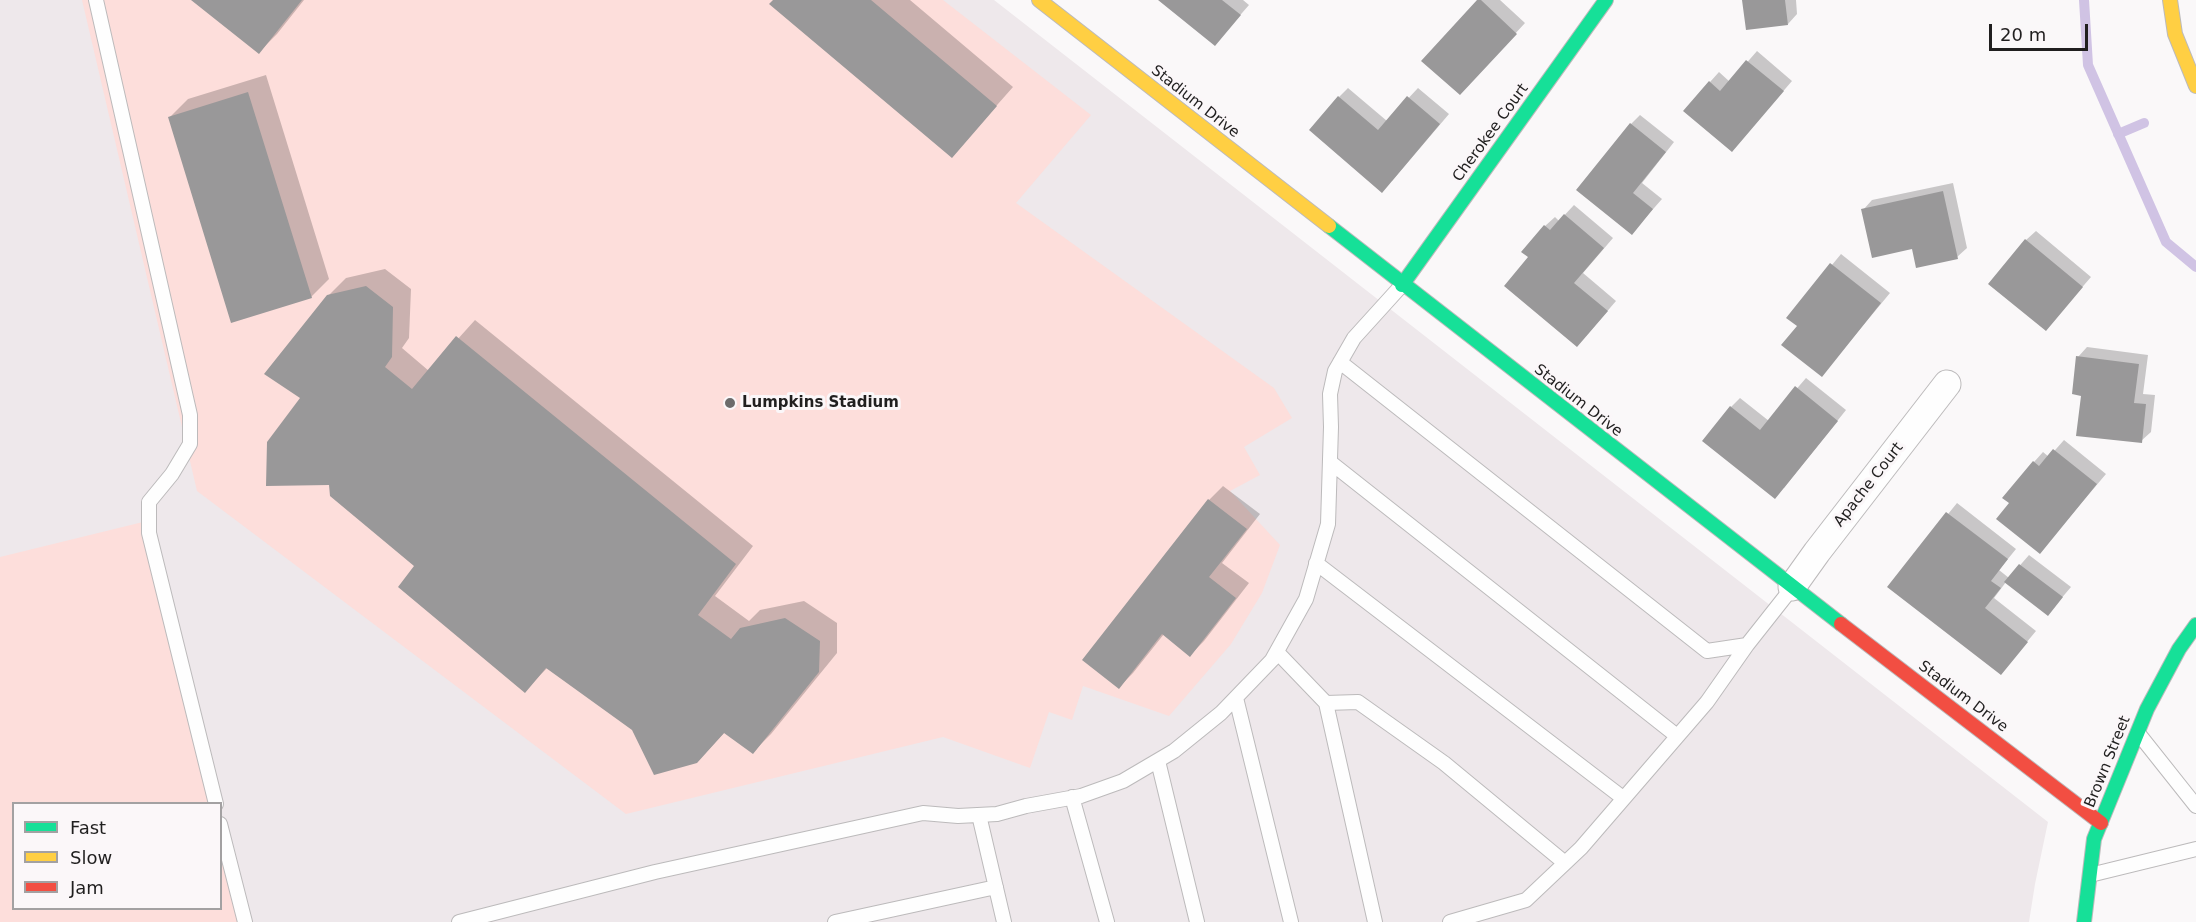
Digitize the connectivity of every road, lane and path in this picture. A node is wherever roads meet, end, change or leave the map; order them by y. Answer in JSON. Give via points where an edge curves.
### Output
{"nodes":[{"id":1,"x":96,"y":0,"type":"edge"},
{"id":2,"x":1039,"y":0,"type":"edge"},
{"id":3,"x":1606,"y":0,"type":"edge"},
{"id":4,"x":2170,"y":0,"type":"edge"},
{"id":5,"x":2196,"y":86,"type":"edge"},
{"id":6,"x":1402,"y":285,"type":"junction"},
{"id":7,"x":1340,"y":362,"type":"junction"},
{"id":8,"x":1947,"y":384,"type":"dead end"},
{"id":9,"x":1330,"y":462,"type":"junction"},
{"id":10,"x":1316,"y":563,"type":"junction"},
{"id":11,"x":1792,"y":587,"type":"junction"},
{"id":12,"x":2196,"y":625,"type":"edge"},
{"id":13,"x":1747,"y":645,"type":"junction"},
{"id":14,"x":1277,"y":652,"type":"junction"},
{"id":15,"x":1236,"y":698,"type":"junction"},
{"id":16,"x":1326,"y":703,"type":"junction"},
{"id":17,"x":2138,"y":732,"type":"junction"},
{"id":18,"x":1677,"y":736,"type":"junction"},
{"id":19,"x":1158,"y":761,"type":"junction"},
{"id":20,"x":1072,"y":797,"type":"junction"},
{"id":21,"x":1623,"y":798,"type":"junction"},
{"id":22,"x":216,"y":802,"type":"edge"},
{"id":23,"x":2196,"y":806,"type":"edge"},
{"id":24,"x":979,"y":815,"type":"junction"},
{"id":25,"x":2101,"y":823,"type":"junction"},
{"id":26,"x":222,"y":832,"type":"edge"},
{"id":27,"x":2196,"y":849,"type":"edge"},
{"id":28,"x":1565,"y":863,"type":"junction"},
{"id":29,"x":2090,"y":875,"type":"junction"},
{"id":30,"x":996,"y":887,"type":"junction"},
{"id":31,"x":245,"y":922,"type":"edge"},
{"id":32,"x":459,"y":922,"type":"edge"},
{"id":33,"x":835,"y":922,"type":"edge"},
{"id":34,"x":1004,"y":922,"type":"edge"},
{"id":35,"x":1107,"y":922,"type":"edge"},
{"id":36,"x":1197,"y":922,"type":"edge"},
{"id":37,"x":1292,"y":922,"type":"edge"},
{"id":38,"x":1375,"y":922,"type":"edge"},
{"id":39,"x":1450,"y":922,"type":"edge"},
{"id":40,"x":2084,"y":922,"type":"edge"}],
"edges":[{"from":1,"to":22,"type":"lane","via":[[190,416],[190,444],[149,502],[149,533]]},
{"from":2,"to":6,"type":"street","name":"Stadium Drive"},
{"from":3,"to":6,"type":"street","name":"Cherokee Court"},
{"from":4,"to":5,"type":"street","via":[[2175,34]]},
{"from":6,"to":7,"type":"lane","via":[[1354,338]]},
{"from":6,"to":11,"type":"street","name":"Stadium Drive"},
{"from":7,"to":9,"type":"lane","via":[[1330,394]]},
{"from":7,"to":13,"type":"lane","via":[[1707,651]]},
{"from":8,"to":11,"type":"street","name":"Apache Court"},
{"from":9,"to":10,"type":"lane","via":[[1328,524]]},
{"from":9,"to":18,"type":"lane"},
{"from":10,"to":14,"type":"lane","via":[[1306,599]]},
{"from":10,"to":21,"type":"lane"},
{"from":11,"to":13,"type":"lane"},
{"from":11,"to":25,"type":"street","name":"Stadium Drive"},
{"from":12,"to":17,"type":"street","name":"Brown Street","via":[[2179,649]]},
{"from":13,"to":18,"type":"lane","via":[[1707,702]]},
{"from":14,"to":15,"type":"lane"},
{"from":14,"to":16,"type":"lane"},
{"from":15,"to":19,"type":"lane"},
{"from":15,"to":37,"type":"lane"},
{"from":16,"to":28,"type":"lane","via":[[1358,702],[1444,763]]},
{"from":16,"to":38,"type":"lane"},
{"from":17,"to":23,"type":"lane"},
{"from":17,"to":25,"type":"street","name":"Brown Street"},
{"from":18,"to":21,"type":"lane"},
{"from":19,"to":20,"type":"lane","via":[[1123,782]]},
{"from":19,"to":36,"type":"lane"},
{"from":20,"to":24,"type":"lane"},
{"from":20,"to":35,"type":"lane"},
{"from":21,"to":28,"type":"lane"},
{"from":24,"to":30,"type":"lane"},
{"from":24,"to":32,"type":"lane","via":[[923,813],[655,872]]},
{"from":25,"to":29,"type":"street","name":"Brown Street","via":[[2094,839]]},
{"from":26,"to":31,"type":"lane"},
{"from":27,"to":29,"type":"lane"},
{"from":28,"to":39,"type":"lane","via":[[1526,900]]},
{"from":29,"to":40,"type":"street","name":"Brown Street"},
{"from":30,"to":33,"type":"lane"},
{"from":30,"to":34,"type":"lane"}]}
